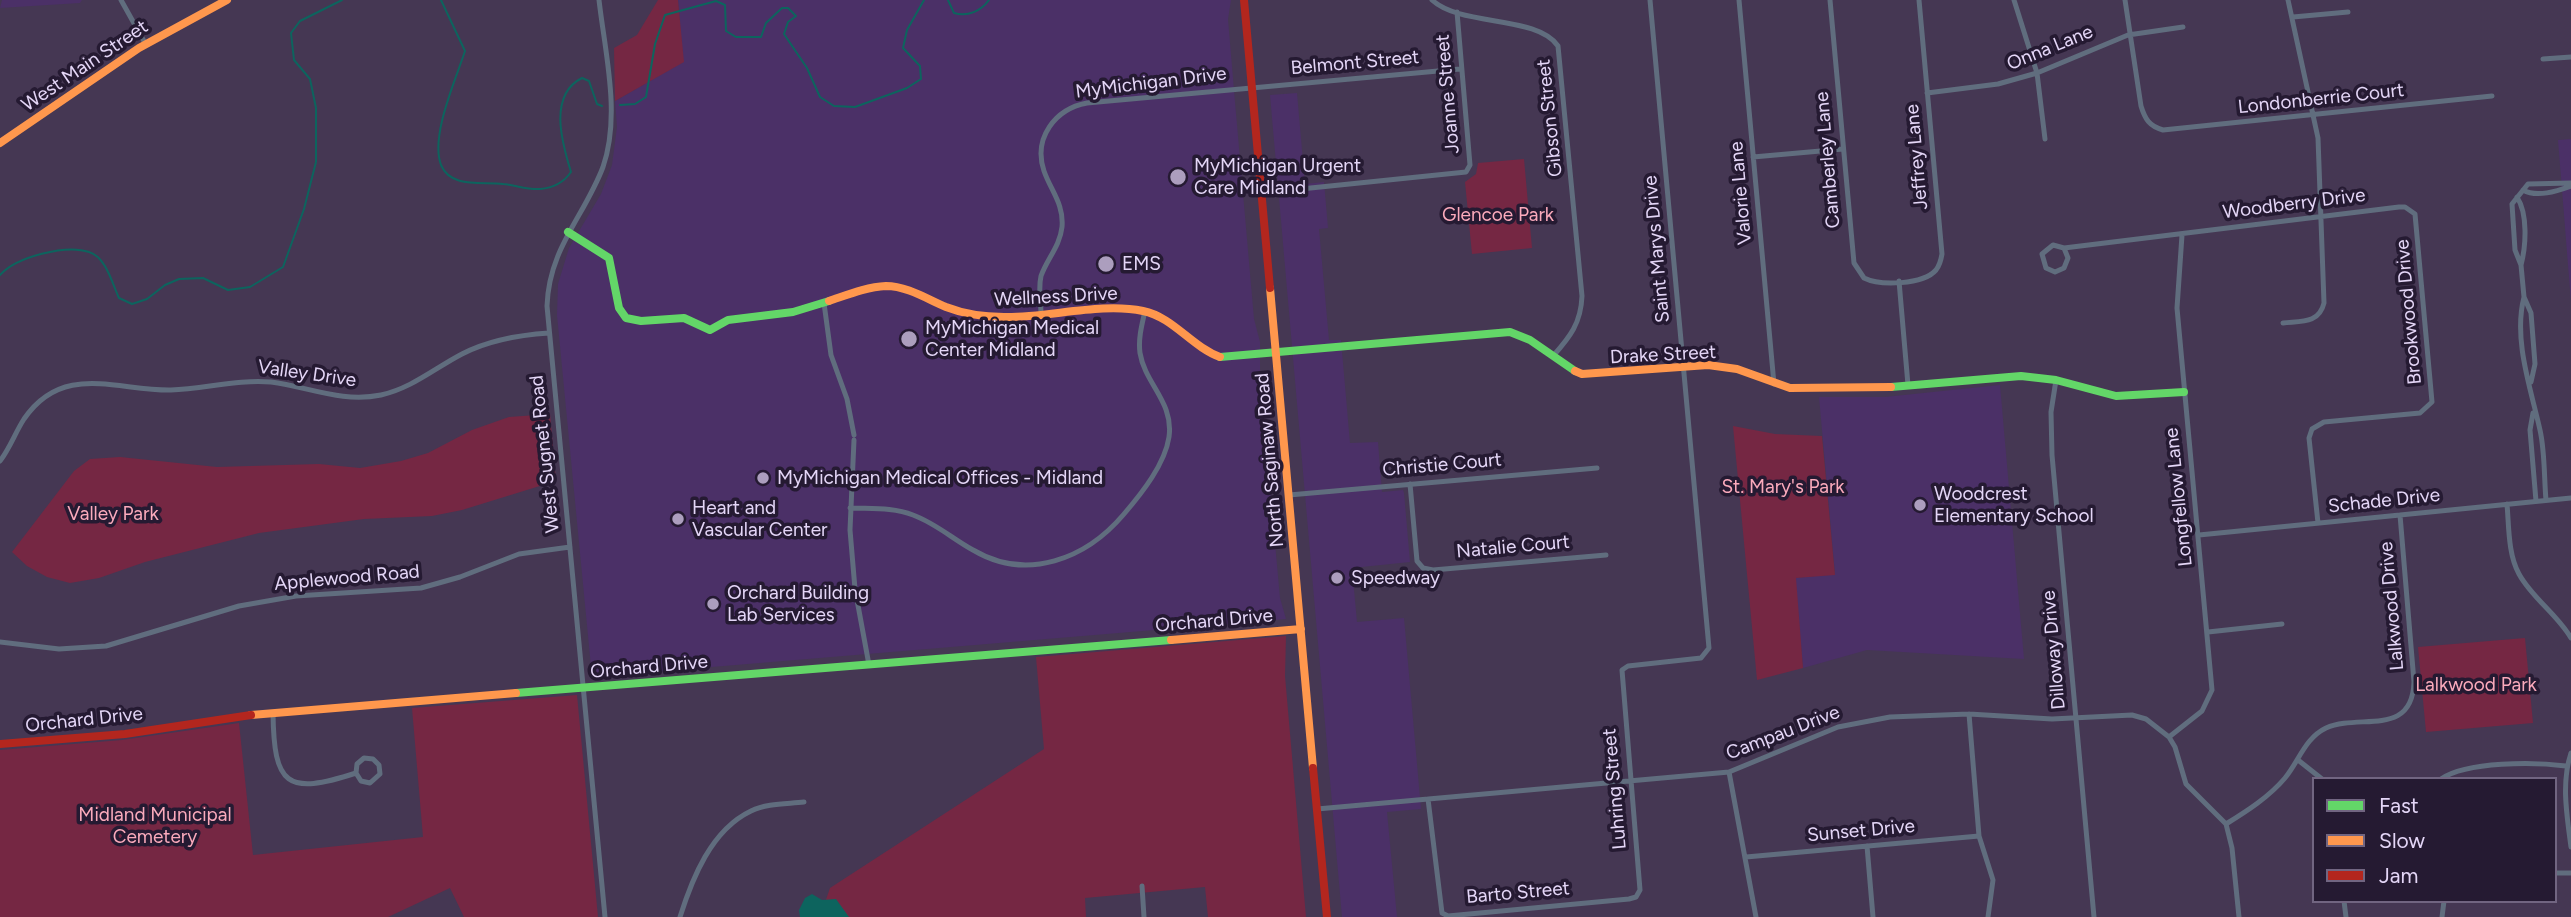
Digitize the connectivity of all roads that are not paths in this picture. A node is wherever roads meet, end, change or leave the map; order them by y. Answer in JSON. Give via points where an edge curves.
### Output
{"nodes":[{"id":1,"x":121,"y":0,"type":"edge"},
{"id":2,"x":227,"y":0,"type":"edge"},
{"id":3,"x":599,"y":0,"type":"edge"},
{"id":4,"x":1244,"y":0,"type":"edge"},
{"id":5,"x":1432,"y":0,"type":"edge"},
{"id":6,"x":1650,"y":0,"type":"edge"},
{"id":7,"x":1739,"y":0,"type":"edge"},
{"id":8,"x":1830,"y":0,"type":"edge"},
{"id":9,"x":1919,"y":0,"type":"edge"},
{"id":10,"x":2014,"y":0,"type":"edge"},
{"id":11,"x":2125,"y":0,"type":"edge"},
{"id":12,"x":2288,"y":0,"type":"edge"},
{"id":13,"x":1457,"y":12,"type":"junction"},
{"id":14,"x":2348,"y":12,"type":"dead end"},
{"id":15,"x":2293,"y":17,"type":"junction"},
{"id":16,"x":2183,"y":27,"type":"dead end"},
{"id":17,"x":2129,"y":35,"type":"junction"},
{"id":18,"x":145,"y":43,"type":"junction"},
{"id":19,"x":2571,"y":57,"type":"edge"},
{"id":20,"x":2543,"y":59,"type":"dead end"},
{"id":21,"x":1461,"y":69,"type":"junction"},
{"id":22,"x":2036,"y":73,"type":"junction"},
{"id":23,"x":1252,"y":87,"type":"junction"},
{"id":24,"x":1927,"y":93,"type":"junction"},
{"id":25,"x":2492,"y":96,"type":"dead end"},
{"id":26,"x":2314,"y":116,"type":"junction"},
{"id":27,"x":2045,"y":139,"type":"dead end"},
{"id":28,"x":0,"y":144,"type":"edge"},
{"id":29,"x":1843,"y":149,"type":"junction"},
{"id":30,"x":1753,"y":157,"type":"junction"},
{"id":31,"x":2571,"y":184,"type":"edge"},
{"id":32,"x":2523,"y":190,"type":"junction"},
{"id":33,"x":1262,"y":193,"type":"junction"},
{"id":34,"x":2517,"y":197,"type":"junction"},
{"id":35,"x":2411,"y":209,"type":"joint"},
{"id":36,"x":2321,"y":215,"type":"junction"},
{"id":37,"x":568,"y":232,"type":"junction"},
{"id":38,"x":2182,"y":235,"type":"junction"},
{"id":39,"x":2064,"y":248,"type":"junction"},
{"id":40,"x":2521,"y":265,"type":"junction"},
{"id":41,"x":1899,"y":281,"type":"junction"},
{"id":42,"x":2524,"y":297,"type":"junction"},
{"id":43,"x":824,"y":303,"type":"junction"},
{"id":44,"x":1145,"y":311,"type":"junction"},
{"id":45,"x":1041,"y":314,"type":"junction"},
{"id":46,"x":2283,"y":323,"type":"dead end"},
{"id":47,"x":549,"y":332,"type":"junction"},
{"id":48,"x":1276,"y":354,"type":"junction"},
{"id":49,"x":1553,"y":356,"type":"junction"},
{"id":50,"x":1684,"y":367,"type":"junction"},
{"id":51,"x":2056,"y":380,"type":"junction"},
{"id":52,"x":2531,"y":383,"type":"junction"},
{"id":53,"x":1774,"y":384,"type":"junction"},
{"id":54,"x":1908,"y":385,"type":"junction"},
{"id":55,"x":2184,"y":392,"type":"junction"},
{"id":56,"x":2533,"y":413,"type":"junction"},
{"id":57,"x":0,"y":461,"type":"edge"},
{"id":58,"x":1597,"y":468,"type":"dead end"},
{"id":59,"x":1410,"y":484,"type":"junction"},
{"id":60,"x":1289,"y":495,"type":"junction"},
{"id":61,"x":2571,"y":498,"type":"edge"},
{"id":62,"x":2546,"y":500,"type":"junction"},
{"id":63,"x":2536,"y":501,"type":"junction"},
{"id":64,"x":2507,"y":504,"type":"junction"},
{"id":65,"x":850,"y":508,"type":"junction"},
{"id":66,"x":2400,"y":515,"type":"junction"},
{"id":67,"x":2318,"y":523,"type":"junction"},
{"id":68,"x":2199,"y":535,"type":"junction"},
{"id":69,"x":570,"y":547,"type":"junction"},
{"id":70,"x":1606,"y":555,"type":"dead end"},
{"id":71,"x":2282,"y":624,"type":"dead end"},
{"id":72,"x":1301,"y":629,"type":"junction"},
{"id":73,"x":2208,"y":632,"type":"junction"},
{"id":74,"x":2571,"y":638,"type":"edge"},
{"id":75,"x":0,"y":642,"type":"edge"},
{"id":76,"x":869,"y":665,"type":"junction"},
{"id":77,"x":1622,"y":670,"type":"joint"},
{"id":78,"x":585,"y":688,"type":"junction"},
{"id":79,"x":273,"y":713,"type":"junction"},
{"id":80,"x":1969,"y":715,"type":"junction"},
{"id":81,"x":2075,"y":718,"type":"junction"},
{"id":82,"x":2168,"y":737,"type":"junction"},
{"id":83,"x":0,"y":744,"type":"edge"},
{"id":84,"x":2571,"y":753,"type":"edge"},
{"id":85,"x":2298,"y":760,"type":"junction"},
{"id":86,"x":2566,"y":766,"type":"junction"},
{"id":87,"x":1729,"y":772,"type":"junction"},
{"id":88,"x":356,"y":773,"type":"junction"},
{"id":89,"x":2319,"y":777,"type":"edge"},
{"id":90,"x":2445,"y":777,"type":"edge"},
{"id":91,"x":1630,"y":780,"type":"junction"},
{"id":92,"x":1428,"y":799,"type":"junction"},
{"id":93,"x":804,"y":802,"type":"dead end"},
{"id":94,"x":1317,"y":809,"type":"junction"},
{"id":95,"x":2225,"y":824,"type":"junction"},
{"id":96,"x":1979,"y":836,"type":"junction"},
{"id":97,"x":1867,"y":846,"type":"junction"},
{"id":98,"x":2571,"y":847,"type":"edge"},
{"id":99,"x":1746,"y":857,"type":"junction"},
{"id":100,"x":1142,"y":886,"type":"dead end"},
{"id":101,"x":1629,"y":899,"type":"joint"},
{"id":102,"x":605,"y":917,"type":"edge"},
{"id":103,"x":680,"y":917,"type":"edge"},
{"id":104,"x":1144,"y":917,"type":"edge"},
{"id":105,"x":1327,"y":917,"type":"edge"},
{"id":106,"x":1756,"y":917,"type":"edge"},
{"id":107,"x":1873,"y":917,"type":"edge"},
{"id":108,"x":1988,"y":917,"type":"edge"},
{"id":109,"x":2094,"y":917,"type":"edge"},
{"id":110,"x":2239,"y":917,"type":"edge"}],
"edges":[{"from":1,"to":18,"type":"street"},
{"from":2,"to":18,"type":"street","name":"West Main Street"},
{"from":3,"to":37,"type":"street","name":"West Sugnet Road","via":[[610,135],[594,187]]},
{"from":4,"to":23,"type":"street","name":"North Saginaw Road"},
{"from":5,"to":13,"type":"street","name":"Gibson Street"},
{"from":6,"to":50,"type":"street","name":"Saint Marys Drive"},
{"from":7,"to":30,"type":"street","name":"Valorie Lane"},
{"from":8,"to":29,"type":"street","name":"Camberley Lane"},
{"from":9,"to":24,"type":"street","name":"Jeffrey Lane"},
{"from":10,"to":22,"type":"street"},
{"from":11,"to":17,"type":"street"},
{"from":12,"to":15,"type":"street"},
{"from":13,"to":21,"type":"street","name":"Joanne Street"},
{"from":13,"to":49,"type":"street","name":"Gibson Street","via":[[1546,34],[1561,56],[1582,296],[1581,315],[1573,333]]},
{"from":14,"to":15,"type":"street"},
{"from":15,"to":26,"type":"street"},
{"from":16,"to":17,"type":"street","name":"Onna Lane"},
{"from":17,"to":22,"type":"street","name":"Onna Lane"},
{"from":17,"to":26,"type":"street","name":"Londonberrie Court","via":[[2141,106],[2153,127],[2174,130]]},
{"from":18,"to":28,"type":"street","name":"West Main Street"},
{"from":19,"to":20,"type":"street"},
{"from":21,"to":23,"type":"street","name":"Belmont Street"},
{"from":21,"to":33,"type":"street","name":"Joanne Street","via":[[1470,165],[1466,172]]},
{"from":22,"to":24,"type":"street","name":"Onna Lane","via":[[1998,84]]},
{"from":22,"to":27,"type":"street"},
{"from":23,"to":33,"type":"street","name":"North Saginaw Road"},
{"from":23,"to":45,"type":"street","name":"MyMichigan Drive","via":[[1087,103],[1055,119],[1041,155],[1060,203],[1062,228],[1041,279]]},
{"from":24,"to":41,"type":"street","name":"Jeffrey Lane","via":[[1942,254],[1940,265],[1927,277]]},
{"from":25,"to":26,"type":"street","name":"Londonberrie Court"},
{"from":26,"to":36,"type":"street"},
{"from":29,"to":30,"type":"street"},
{"from":29,"to":41,"type":"street","name":"Camberley Lane","via":[[1854,262],[1871,282]]},
{"from":30,"to":53,"type":"street","name":"Valorie Lane"},
{"from":31,"to":32,"type":"street","via":[[2528,184]]},
{"from":31,"to":32,"type":"street","via":[[2557,191],[2530,194]]},
{"from":32,"to":34,"type":"street"},
{"from":33,"to":48,"type":"street","name":"North Saginaw Road"},
{"from":34,"to":40,"type":"street","via":[[2522,204],[2525,250]]},
{"from":34,"to":40,"type":"street","via":[[2512,204],[2515,250]]},
{"from":35,"to":36,"type":"street","name":"Woodberry Drive"},
{"from":35,"to":67,"type":"street","name":"Brookwood Drive","via":[[2417,220],[2432,402],[2420,413],[2324,422],[2312,429],[2309,438]]},
{"from":36,"to":38,"type":"street","name":"Woodberry Drive"},
{"from":36,"to":46,"type":"street","via":[[2321,314]]},
{"from":37,"to":43,"type":"street","name":"Wellness Drive","via":[[609,258],[618,301],[626,318],[636,321],[684,318],[710,330],[728,320]]},
{"from":37,"to":47,"type":"street","name":"West Sugnet Road","via":[[550,273]]},
{"from":38,"to":39,"type":"street","name":"Woodberry Drive"},
{"from":38,"to":55,"type":"street","name":"Longfellow Lane","via":[[2177,308]]},
{"from":39,"to":39,"type":"street","via":[[2053,245],[2044,250],[2041,259],[2046,268],[2055,272],[2064,268],[2068,258]]},
{"from":40,"to":42,"type":"street"},
{"from":41,"to":54,"type":"street"},
{"from":42,"to":52,"type":"street","via":[[2520,312]]},
{"from":42,"to":52,"type":"street","via":[[2531,313],[2535,364]]},
{"from":43,"to":45,"type":"street","name":"Wellness Drive","via":[[887,286],[968,314]]},
{"from":43,"to":65,"type":"street","via":[[831,355],[847,399],[854,438]]},
{"from":44,"to":45,"type":"street","name":"Wellness Drive"},
{"from":44,"to":48,"type":"street","name":"Wellness Drive","via":[[1214,355]]},
{"from":44,"to":65,"type":"street","via":[[1140,352],[1167,409],[1167,445],[1131,505],[1084,550],[1044,564],[1005,563],[973,551],[914,515]]},
{"from":47,"to":57,"type":"street","name":"Valley Drive","via":[[478,346],[405,387],[364,398],[256,382],[159,390],[104,382],[71,386],[35,406]]},
{"from":47,"to":69,"type":"street","name":"West Sugnet Road"},
{"from":48,"to":49,"type":"street","name":"Drake Street","via":[[1510,332],[1530,339]]},
{"from":48,"to":60,"type":"street","name":"North Saginaw Road"},
{"from":49,"to":50,"type":"street","name":"Drake Street","via":[[1582,374]]},
{"from":50,"to":53,"type":"street","name":"Drake Street","via":[[1723,366]]},
{"from":50,"to":77,"type":"street","name":"Saint Marys Drive","via":[[1706,654]]},
{"from":51,"to":54,"type":"street","name":"Drake Street","via":[[2021,376]]},
{"from":51,"to":55,"type":"street","name":"Drake Street","via":[[2106,395]]},
{"from":51,"to":81,"type":"street","name":"Dilloway Drive","via":[[2050,432]]},
{"from":52,"to":56,"type":"street"},
{"from":53,"to":54,"type":"street","name":"Drake Street","via":[[1801,388]]},
{"from":55,"to":68,"type":"street","name":"Longfellow Lane"},
{"from":56,"to":62,"type":"street","via":[[2540,430]]},
{"from":56,"to":63,"type":"street","via":[[2530,430]]},
{"from":58,"to":59,"type":"street","name":"Christie Court"},
{"from":59,"to":60,"type":"street","name":"Christie Court"},
{"from":59,"to":70,"type":"street","name":"Natalie Court","via":[[1417,561],[1423,568]]},
{"from":60,"to":72,"type":"street","name":"North Saginaw Road"},
{"from":61,"to":62,"type":"street","name":"Schade Drive"},
{"from":62,"to":63,"type":"street","name":"Schade Drive"},
{"from":63,"to":64,"type":"street","name":"Schade Drive"},
{"from":64,"to":66,"type":"street","name":"Schade Drive"},
{"from":64,"to":74,"type":"street","via":[[2512,556],[2519,573]]},
{"from":65,"to":76,"type":"street","via":[[855,589]]},
{"from":66,"to":67,"type":"street","name":"Schade Drive"},
{"from":66,"to":85,"type":"street","name":"Lalkwood Drive","via":[[2413,694],[2410,705],[2397,717],[2340,724],[2316,733]]},
{"from":67,"to":68,"type":"street","name":"Schade Drive"},
{"from":68,"to":73,"type":"street","name":"Longfellow Lane"},
{"from":69,"to":75,"type":"street","name":"Applewood Road","via":[[519,554],[421,588],[319,594],[239,606],[106,646],[59,649]]},
{"from":69,"to":78,"type":"street","name":"West Sugnet Road"},
{"from":71,"to":73,"type":"street"},
{"from":72,"to":76,"type":"street","name":"Orchard Drive"},
{"from":72,"to":94,"type":"street","name":"North Saginaw Road"},
{"from":73,"to":82,"type":"street","name":"Longfellow Lane","via":[[2209,702]]},
{"from":76,"to":78,"type":"street","name":"Orchard Drive"},
{"from":77,"to":91,"type":"street","name":"Luhring Street"},
{"from":78,"to":79,"type":"street","name":"Orchard Drive"},
{"from":78,"to":102,"type":"street","name":"West Sugnet Road"},
{"from":79,"to":83,"type":"street","name":"Orchard Drive","via":[[205,719],[125,734]]},
{"from":79,"to":88,"type":"street","via":[[276,764],[293,782],[316,784]]},
{"from":80,"to":81,"type":"street","name":"Campau Drive"},
{"from":80,"to":87,"type":"street","name":"Campau Drive","via":[[1920,714],[1861,722],[1827,731]]},
{"from":80,"to":96,"type":"street"},
{"from":81,"to":82,"type":"street","name":"Campau Drive","via":[[2132,715],[2146,719]]},
{"from":81,"to":109,"type":"street","name":"Dilloway Drive"},
{"from":82,"to":95,"type":"street","via":[[2186,784]]},
{"from":84,"to":86,"type":"street"},
{"from":85,"to":89,"type":"street"},
{"from":85,"to":95,"type":"street","via":[[2267,796]]},
{"from":86,"to":90,"type":"street","via":[[2487,766]]},
{"from":86,"to":98,"type":"street"},
{"from":87,"to":91,"type":"street","name":"Campau Drive"},
{"from":87,"to":99,"type":"street"},
{"from":88,"to":88,"type":"street","via":[[360,761],[377,761],[378,778],[370,783],[361,781]]},
{"from":91,"to":92,"type":"street","name":"Campau Drive"},
{"from":91,"to":101,"type":"street","name":"Luhring Street","via":[[1640,890]]},
{"from":92,"to":94,"type":"street","name":"Campau Drive"},
{"from":92,"to":101,"type":"street","name":"Barto Street","via":[[1442,913],[1448,916]]},
{"from":93,"to":103,"type":"street","via":[[751,811],[736,821],[692,877]]},
{"from":94,"to":105,"type":"street","name":"North Saginaw Road"},
{"from":95,"to":110,"type":"street"},
{"from":96,"to":97,"type":"street","name":"Sunset Drive"},
{"from":96,"to":108,"type":"street","via":[[1993,880]]},
{"from":97,"to":99,"type":"street","name":"Sunset Drive"},
{"from":97,"to":107,"type":"street"},
{"from":99,"to":106,"type":"street"},
{"from":100,"to":104,"type":"street"}]}
